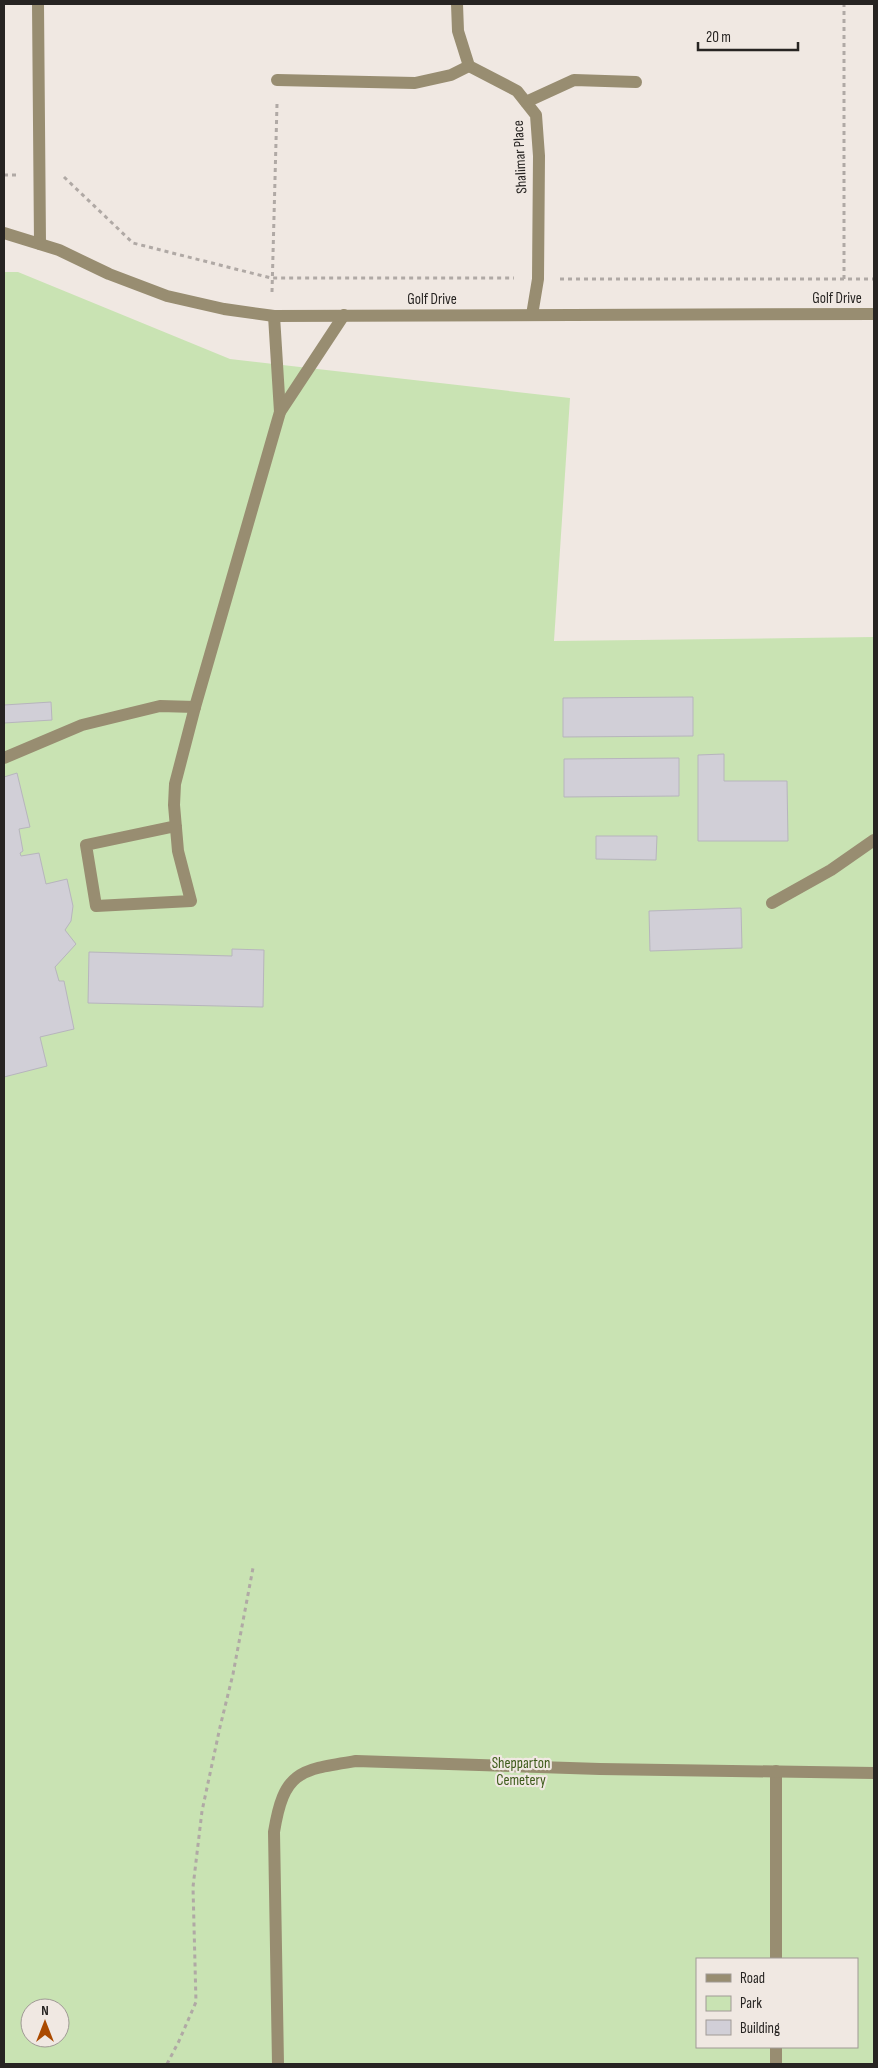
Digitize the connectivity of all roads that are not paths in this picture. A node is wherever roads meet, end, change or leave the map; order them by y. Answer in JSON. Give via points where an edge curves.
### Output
{"nodes":[{"id":1,"x":38,"y":4,"type":"edge"},
{"id":2,"x":457,"y":4,"type":"edge"},
{"id":3,"x":469,"y":66,"type":"junction"},
{"id":4,"x":277,"y":80,"type":"road end"},
{"id":5,"x":636,"y":82,"type":"dead end"},
{"id":6,"x":526,"y":102,"type":"junction"},
{"id":7,"x":4,"y":234,"type":"edge"},
{"id":8,"x":40,"y":244,"type":"junction"},
{"id":9,"x":874,"y":314,"type":"edge"},
{"id":10,"x":344,"y":315,"type":"junction"},
{"id":11,"x":532,"y":315,"type":"junction"},
{"id":12,"x":274,"y":316,"type":"junction"},
{"id":13,"x":280,"y":412,"type":"junction"},
{"id":14,"x":195,"y":707,"type":"junction"},
{"id":15,"x":4,"y":758,"type":"edge"},
{"id":16,"x":176,"y":826,"type":"junction"},
{"id":17,"x":874,"y":840,"type":"edge"},
{"id":18,"x":772,"y":903,"type":"dead end"},
{"id":19,"x":776,"y":1771,"type":"junction"},
{"id":20,"x":874,"y":1774,"type":"edge"},
{"id":21,"x":776,"y":1958,"type":"edge"},
{"id":22,"x":776,"y":2048,"type":"edge"},
{"id":23,"x":278,"y":2064,"type":"edge"},
{"id":24,"x":776,"y":2064,"type":"edge"}],
"edges":[{"from":1,"to":8,"type":"street"},
{"from":2,"to":3,"type":"street","via":[[458,31]]},
{"from":3,"to":4,"type":"street","via":[[451,76],[416,83]]},
{"from":3,"to":6,"type":"street","name":"Shalimar Place","via":[[517,91]]},
{"from":5,"to":6,"type":"street","via":[[574,80]]},
{"from":6,"to":11,"type":"street","name":"Shalimar Place","via":[[536,115],[539,156],[538,278]]},
{"from":7,"to":8,"type":"street","name":"Golf Drive"},
{"from":8,"to":12,"type":"street","name":"Golf Drive","via":[[167,296]]},
{"from":9,"to":11,"type":"street","name":"Golf Drive"},
{"from":10,"to":11,"type":"street","name":"Golf Drive"},
{"from":10,"to":12,"type":"street","name":"Golf Drive"},
{"from":10,"to":13,"type":"street"},
{"from":12,"to":13,"type":"street"},
{"from":13,"to":14,"type":"street"},
{"from":14,"to":15,"type":"street","via":[[160,706],[82,725]]},
{"from":14,"to":16,"type":"street","via":[[174,784]]},
{"from":16,"to":16,"type":"street","via":[[178,851],[191,901],[96,906],[86,845]]},
{"from":17,"to":18,"type":"street","via":[[831,870]]},
{"from":19,"to":20,"type":"street"},
{"from":19,"to":21,"type":"street"},
{"from":19,"to":23,"type":"street","via":[[356,1761],[323,1766],[300,1774],[285,1789],[277,1810],[274,1832]]},
{"from":22,"to":24,"type":"street"}]}
